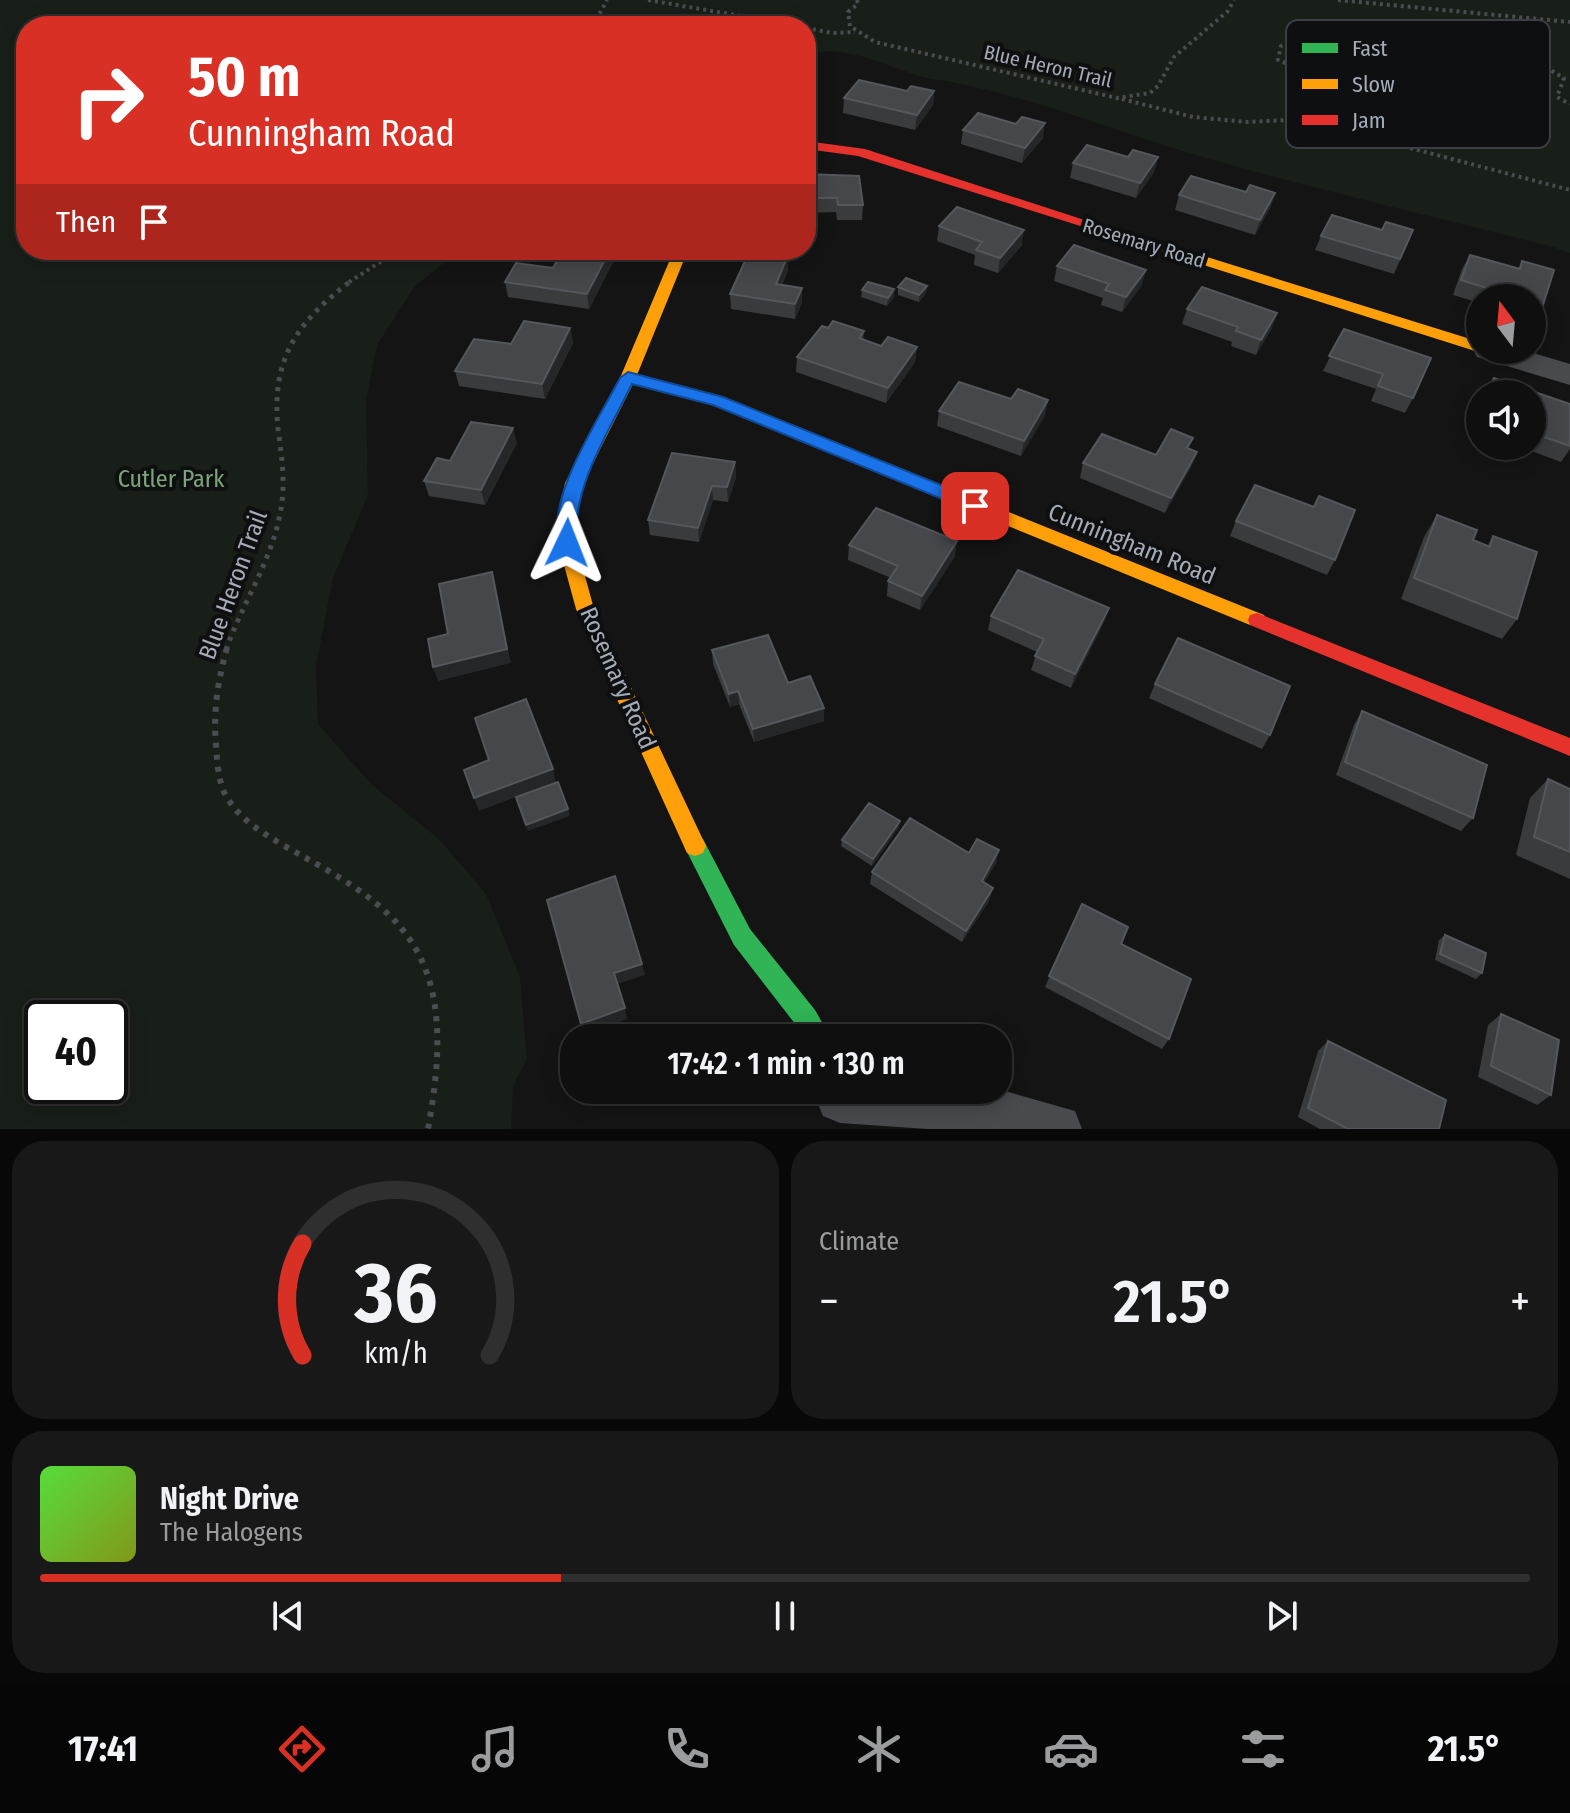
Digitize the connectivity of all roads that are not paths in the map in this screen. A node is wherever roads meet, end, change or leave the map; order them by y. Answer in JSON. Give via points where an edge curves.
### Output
{"nodes":[{"id":1,"x":816,"y":146,"type":"edge"},
{"id":2,"x":677,"y":260,"type":"edge"},
{"id":3,"x":1466,"y":343,"type":"edge"},
{"id":4,"x":1534,"y":364,"type":"edge"},
{"id":5,"x":1570,"y":375,"type":"edge"},
{"id":6,"x":628,"y":378,"type":"junction"},
{"id":7,"x":1570,"y":747,"type":"edge"},
{"id":8,"x":812,"y":1024,"type":"edge"},
{"id":9,"x":838,"y":1106,"type":"edge"},
{"id":10,"x":1057,"y":1129,"type":"edge"}],
"edges":[{"from":1,"to":3,"type":"street","name":"Rosemary Road","via":[[860,152]]},
{"from":2,"to":6,"type":"street","name":"Rosemary Road"},
{"from":4,"to":5,"type":"street"},
{"from":6,"to":7,"type":"street","name":"Cunningham Road","via":[[718,401]]},
{"from":6,"to":8,"type":"street","name":"Rosemary Road","via":[[582,464],[569,503],[567,543],[577,585],[723,907],[740,937]]},
{"from":9,"to":10,"type":"street","via":[[923,1104]]}]}
